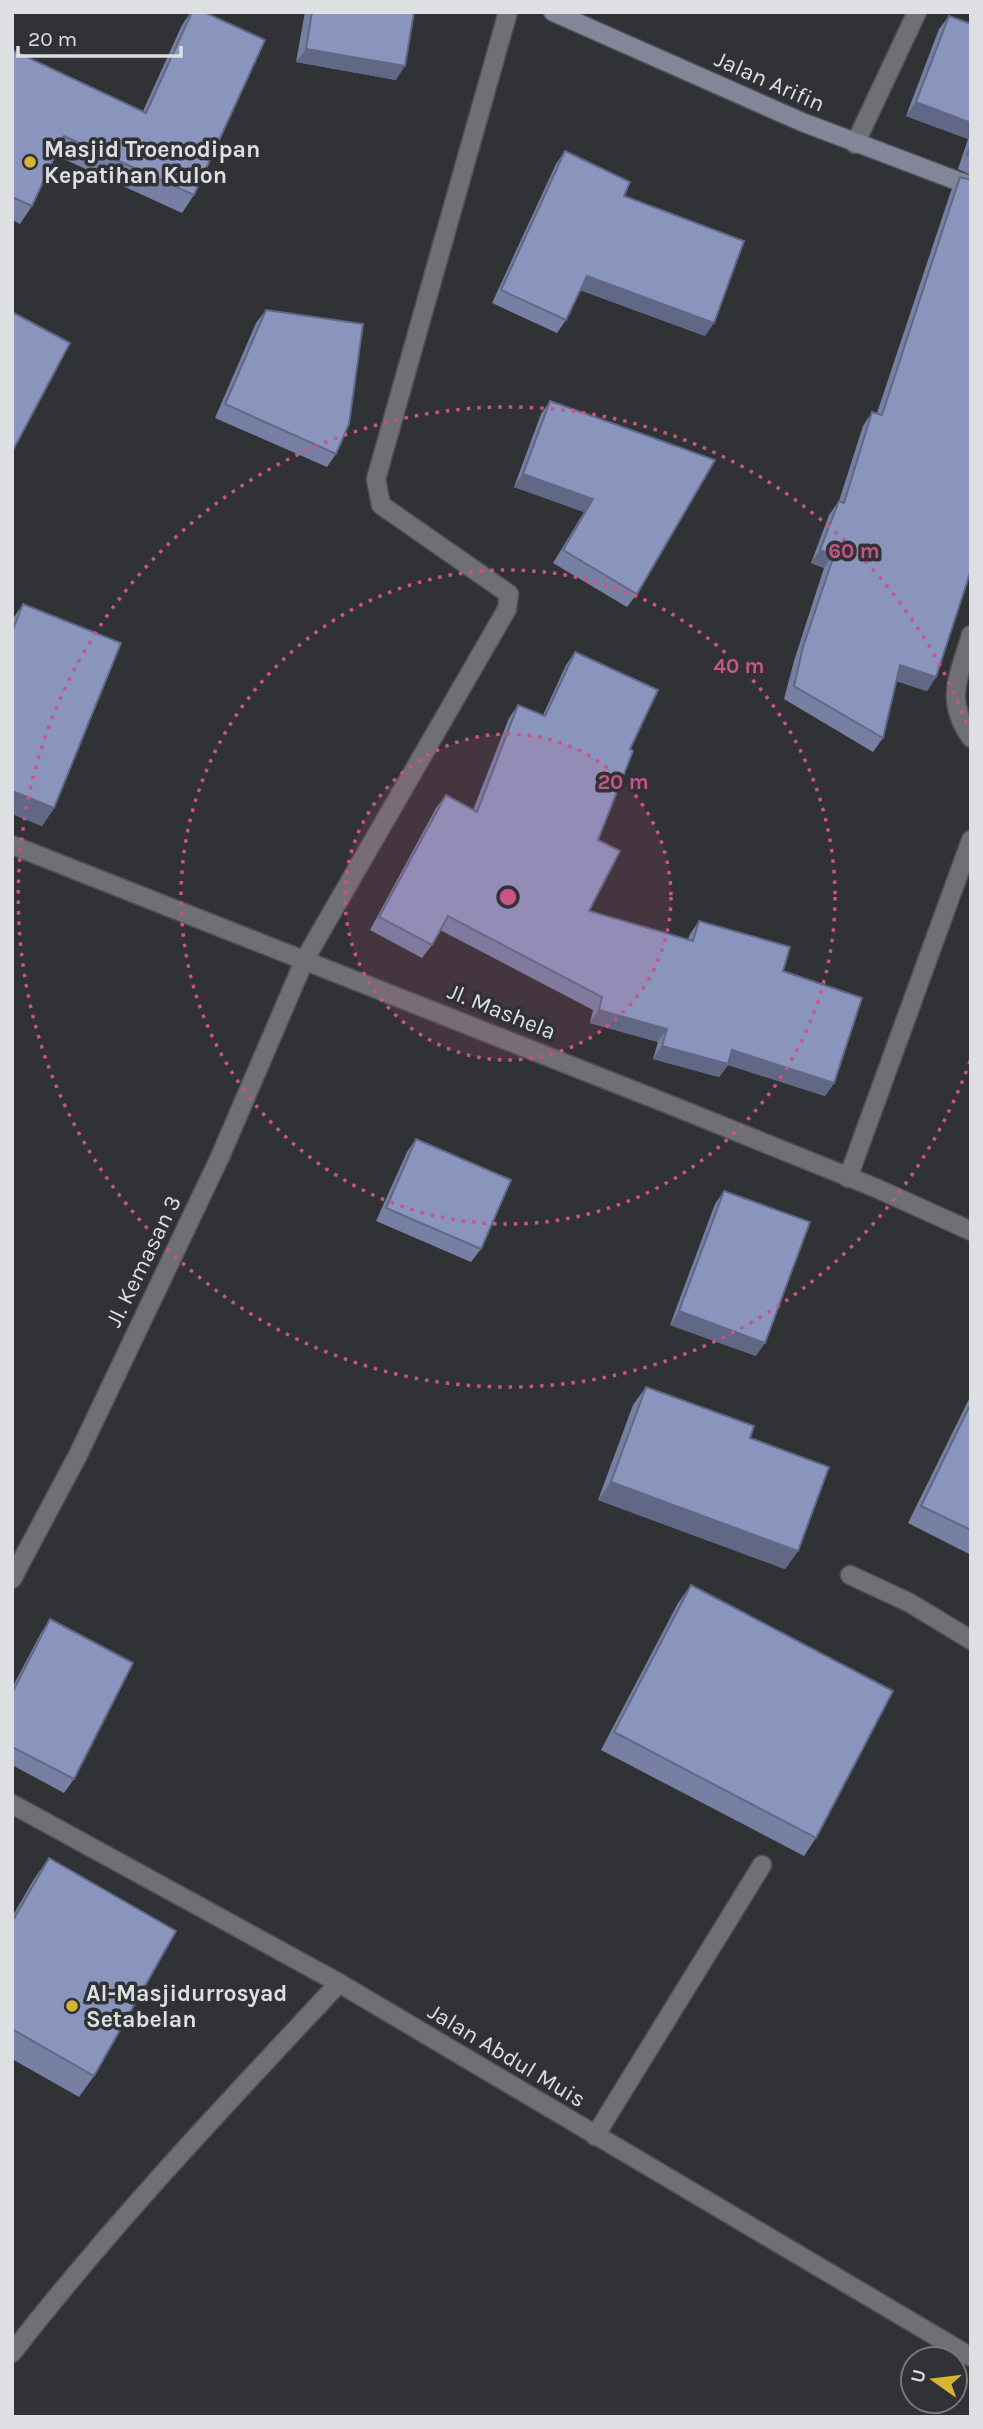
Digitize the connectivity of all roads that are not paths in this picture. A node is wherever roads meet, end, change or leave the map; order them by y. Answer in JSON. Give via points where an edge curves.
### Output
{"nodes":[{"id":1,"x":508,"y":12,"type":"edge"},
{"id":2,"x":553,"y":12,"type":"edge"},
{"id":3,"x":917,"y":12,"type":"edge"},
{"id":4,"x":855,"y":144,"type":"junction"},
{"id":5,"x":971,"y":186,"type":"edge"},
{"id":6,"x":971,"y":635,"type":"edge"},
{"id":7,"x":971,"y":738,"type":"edge"},
{"id":8,"x":971,"y":840,"type":"edge"},
{"id":9,"x":12,"y":845,"type":"edge"},
{"id":10,"x":305,"y":958,"type":"junction"},
{"id":11,"x":848,"y":1178,"type":"junction"},
{"id":12,"x":971,"y":1231,"type":"edge"},
{"id":13,"x":850,"y":1575,"type":"dead end"},
{"id":14,"x":12,"y":1579,"type":"edge"},
{"id":15,"x":971,"y":1640,"type":"edge"},
{"id":16,"x":12,"y":1804,"type":"edge"},
{"id":17,"x":762,"y":1866,"type":"dead end"},
{"id":18,"x":339,"y":1983,"type":"junction"},
{"id":19,"x":595,"y":2136,"type":"junction"},
{"id":20,"x":12,"y":2353,"type":"edge"},
{"id":21,"x":971,"y":2357,"type":"edge"}],
"edges":[{"from":1,"to":10,"type":"street","name":"Jl. Kemasan 3","via":[[400,386],[376,486],[381,505],[509,594],[509,600]]},
{"from":2,"to":4,"type":"main road","name":"Jalan Arifin"},
{"from":3,"to":4,"type":"street"},
{"from":4,"to":5,"type":"main road","name":"Jalan Arifin"},
{"from":6,"to":7,"type":"street","via":[[955,699],[957,717]]},
{"from":8,"to":11,"type":"street"},
{"from":9,"to":10,"type":"street","name":"Jl. Mashela"},
{"from":10,"to":11,"type":"street","name":"Jl. Mashela"},
{"from":10,"to":14,"type":"street","name":"Jl. Kemasan 3","via":[[220,1157],[78,1455]]},
{"from":11,"to":12,"type":"street","name":"Jl. Mashela"},
{"from":13,"to":15,"type":"street","via":[[910,1603]]},
{"from":16,"to":18,"type":"street","name":"Jalan Abdul Muis"},
{"from":17,"to":19,"type":"street"},
{"from":18,"to":19,"type":"street","name":"Jalan Abdul Muis"},
{"from":18,"to":20,"type":"street","via":[[225,2104]]},
{"from":19,"to":21,"type":"street","name":"Jalan Abdul Muis"}]}
